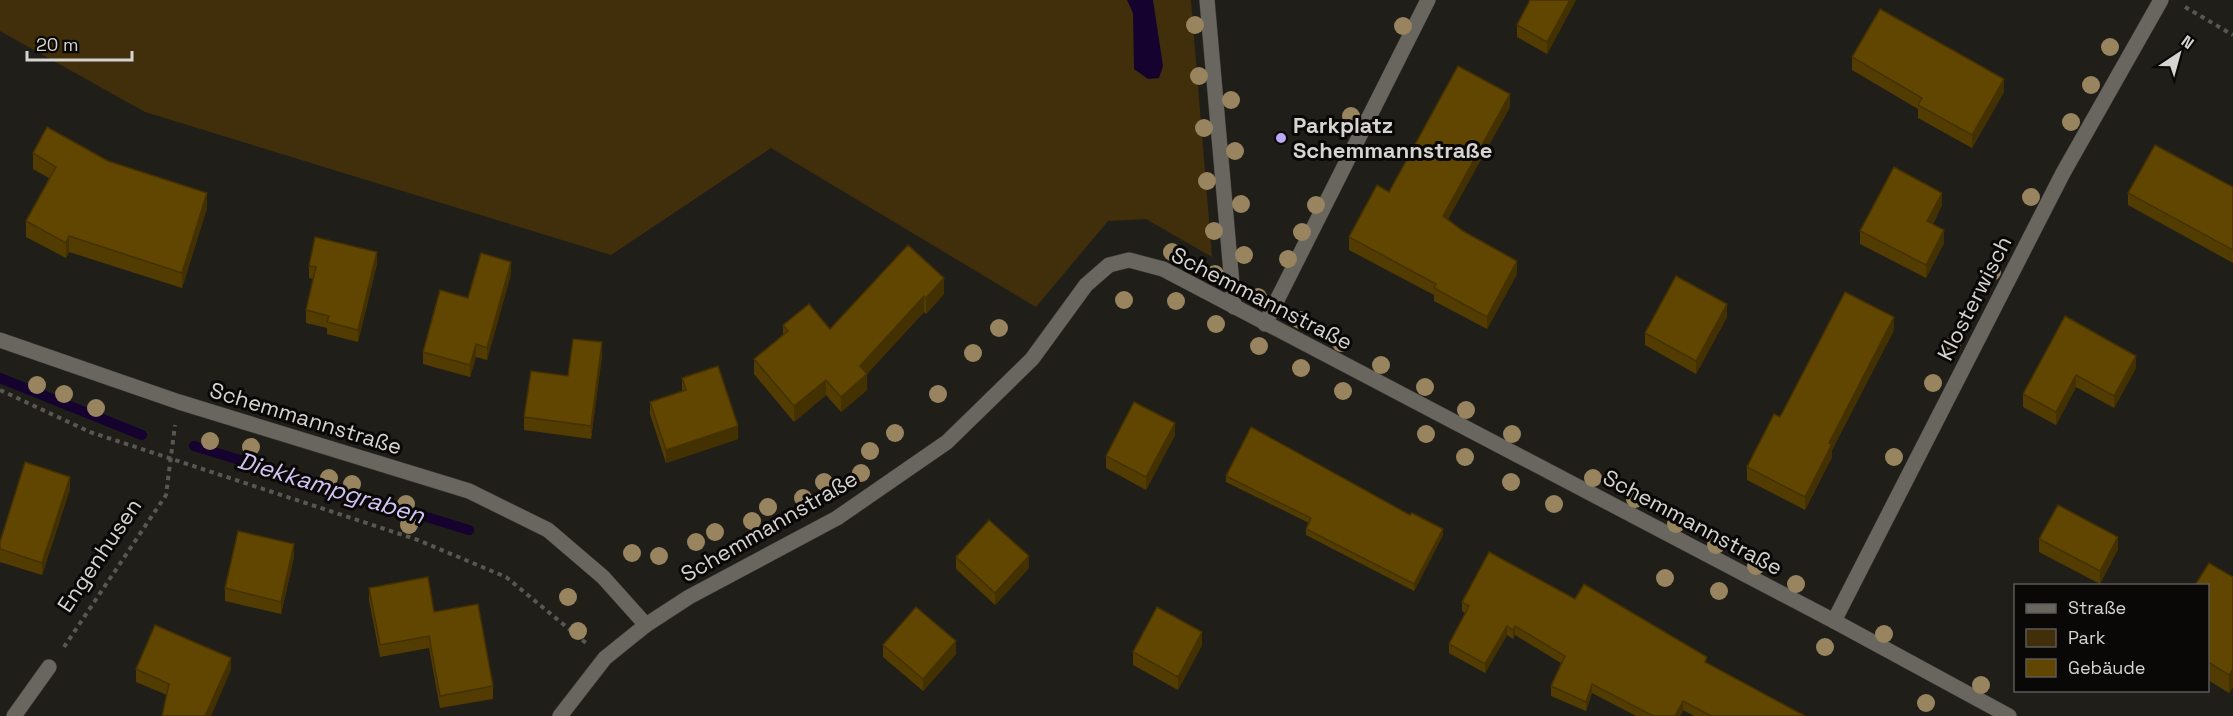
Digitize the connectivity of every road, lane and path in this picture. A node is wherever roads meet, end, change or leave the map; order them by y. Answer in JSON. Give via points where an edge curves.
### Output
{"nodes":[{"id":1,"x":1207,"y":0,"type":"edge"},
{"id":2,"x":1428,"y":0,"type":"edge"},
{"id":3,"x":2162,"y":0,"type":"edge"},
{"id":4,"x":2184,"y":6,"type":"dead end"},
{"id":5,"x":2233,"y":35,"type":"edge"},
{"id":6,"x":1234,"y":307,"type":"junction"},
{"id":7,"x":1265,"y":324,"type":"junction"},
{"id":8,"x":0,"y":340,"type":"edge"},
{"id":9,"x":0,"y":390,"type":"edge"},
{"id":10,"x":179,"y":402,"type":"junction"},
{"id":11,"x":171,"y":458,"type":"junction"},
{"id":12,"x":1834,"y":621,"type":"junction"},
{"id":13,"x":646,"y":625,"type":"junction"},
{"id":14,"x":605,"y":658,"type":"junction"},
{"id":15,"x":49,"y":667,"type":"joint"},
{"id":16,"x":14,"y":716,"type":"edge"},
{"id":17,"x":560,"y":716,"type":"edge"},
{"id":18,"x":2009,"y":716,"type":"edge"}],
"edges":[{"from":1,"to":6,"type":"street"},
{"from":2,"to":7,"type":"street"},
{"from":3,"to":12,"type":"street","name":"Klosterwisch","via":[[2063,173]]},
{"from":4,"to":5,"type":"path"},
{"from":6,"to":7,"type":"street","name":"Schemmannstraße"},
{"from":6,"to":13,"type":"street","name":"Schemmannstraße","via":[[1163,269],[1129,260],[1109,265],[1086,285],[1032,359],[947,442],[837,518],[689,597]]},
{"from":7,"to":12,"type":"street","name":"Schemmannstraße"},
{"from":8,"to":10,"type":"street","name":"Schemmannstraße"},
{"from":9,"to":11,"type":"path","via":[[90,432]]},
{"from":10,"to":11,"type":"path","name":"Engenhusen"},
{"from":10,"to":13,"type":"street","name":"Schemmannstraße","via":[[469,491],[548,531],[603,577]]},
{"from":11,"to":14,"type":"path","via":[[418,540],[506,577]]},
{"from":11,"to":15,"type":"path","name":"Engenhusen","via":[[166,495]]},
{"from":12,"to":18,"type":"street","name":"Schemmannstraße"},
{"from":13,"to":14,"type":"street"},
{"from":14,"to":17,"type":"street"},
{"from":15,"to":16,"type":"street"}]}
